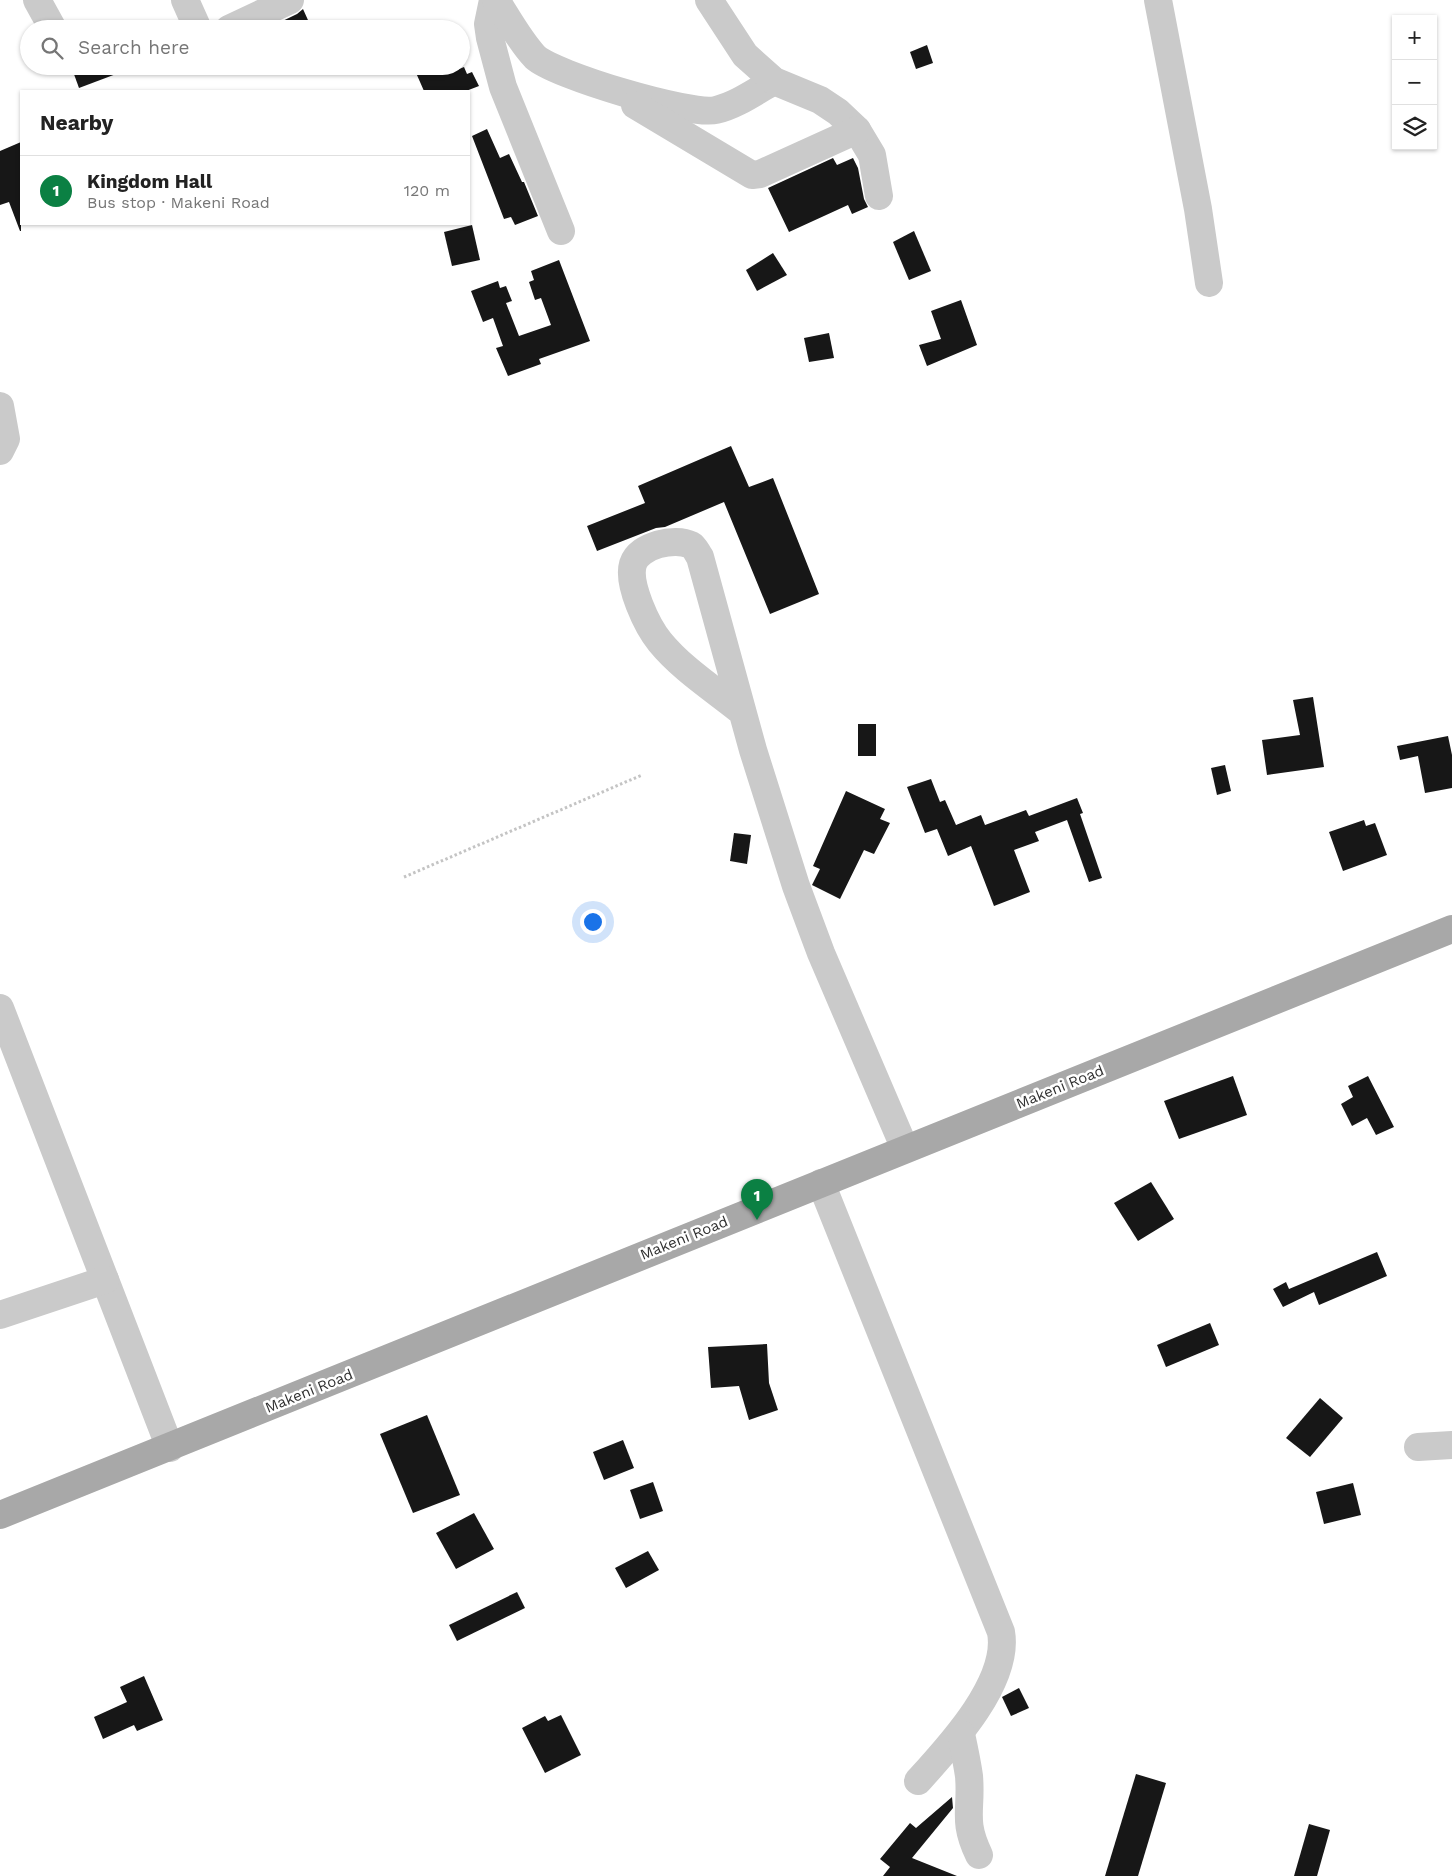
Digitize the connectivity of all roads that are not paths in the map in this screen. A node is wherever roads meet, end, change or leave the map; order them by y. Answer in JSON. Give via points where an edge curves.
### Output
{"nodes":[{"id":1,"x":37,"y":0,"type":"edge"},
{"id":2,"x":185,"y":0,"type":"edge"},
{"id":3,"x":290,"y":0,"type":"edge"},
{"id":4,"x":493,"y":0,"type":"edge"},
{"id":5,"x":496,"y":0,"type":"edge"},
{"id":6,"x":709,"y":0,"type":"edge"},
{"id":7,"x":1158,"y":0,"type":"edge"},
{"id":8,"x":48,"y":20,"type":"edge"},
{"id":9,"x":194,"y":20,"type":"edge"},
{"id":10,"x":248,"y":20,"type":"edge"},
{"id":11,"x":774,"y":81,"type":"junction"},
{"id":12,"x":602,"y":85,"type":"junction"},
{"id":13,"x":857,"y":130,"type":"junction"},
{"id":14,"x":878,"y":196,"type":"dead end"},
{"id":15,"x":561,"y":231,"type":"dead end"},
{"id":16,"x":1209,"y":283,"type":"dead end"},
{"id":17,"x":0,"y":406,"type":"edge"},
{"id":18,"x":0,"y":451,"type":"edge"},
{"id":19,"x":742,"y":712,"type":"junction"},
{"id":20,"x":1452,"y":929,"type":"edge"},
{"id":21,"x":0,"y":1008,"type":"edge"},
{"id":22,"x":904,"y":1149,"type":"junction"},
{"id":23,"x":821,"y":1183,"type":"junction"},
{"id":24,"x":105,"y":1280,"type":"junction"},
{"id":25,"x":0,"y":1315,"type":"edge"},
{"id":26,"x":1452,"y":1445,"type":"edge"},
{"id":27,"x":1418,"y":1447,"type":"dead end"},
{"id":28,"x":170,"y":1448,"type":"junction"},
{"id":29,"x":0,"y":1515,"type":"edge"},
{"id":30,"x":961,"y":1734,"type":"junction"},
{"id":31,"x":918,"y":1781,"type":"dead end"},
{"id":32,"x":979,"y":1855,"type":"dead end"}],
"edges":[{"from":1,"to":8,"type":"street"},
{"from":2,"to":9,"type":"street"},
{"from":3,"to":10,"type":"street"},
{"from":4,"to":15,"type":"street","via":[[488,24],[504,87]]},
{"from":5,"to":12,"type":"street","via":[[536,58],[561,71]]},
{"from":6,"to":11,"type":"street","via":[[745,55]]},
{"from":7,"to":16,"type":"street"},
{"from":11,"to":12,"type":"street","via":[[729,106],[706,111],[648,100]]},
{"from":11,"to":13,"type":"street","via":[[820,100]]},
{"from":12,"to":13,"type":"street","via":[[752,175]]},
{"from":13,"to":14,"type":"street","via":[[872,155]]},
{"from":17,"to":18,"type":"street","via":[[6,440]]},
{"from":19,"to":19,"type":"street","via":[[659,642],[641,611],[632,581],[633,563],[642,553],[658,545],[679,542],[692,546],[700,557]]},
{"from":19,"to":22,"type":"street","via":[[796,886],[821,954]]},
{"from":20,"to":22,"type":"main road","name":"Makeni Road"},
{"from":21,"to":24,"type":"street"},
{"from":22,"to":23,"type":"main road","name":"Makeni Road"},
{"from":23,"to":28,"type":"main road","name":"Makeni Road"},
{"from":23,"to":30,"type":"street","via":[[1001,1632],[1004,1645],[1002,1660]]},
{"from":24,"to":25,"type":"street"},
{"from":24,"to":28,"type":"street"},
{"from":26,"to":27,"type":"street"},
{"from":28,"to":29,"type":"main road","name":"Makeni Road"},
{"from":30,"to":31,"type":"street"},
{"from":30,"to":32,"type":"street","via":[[969,1777],[967,1821]]}]}
